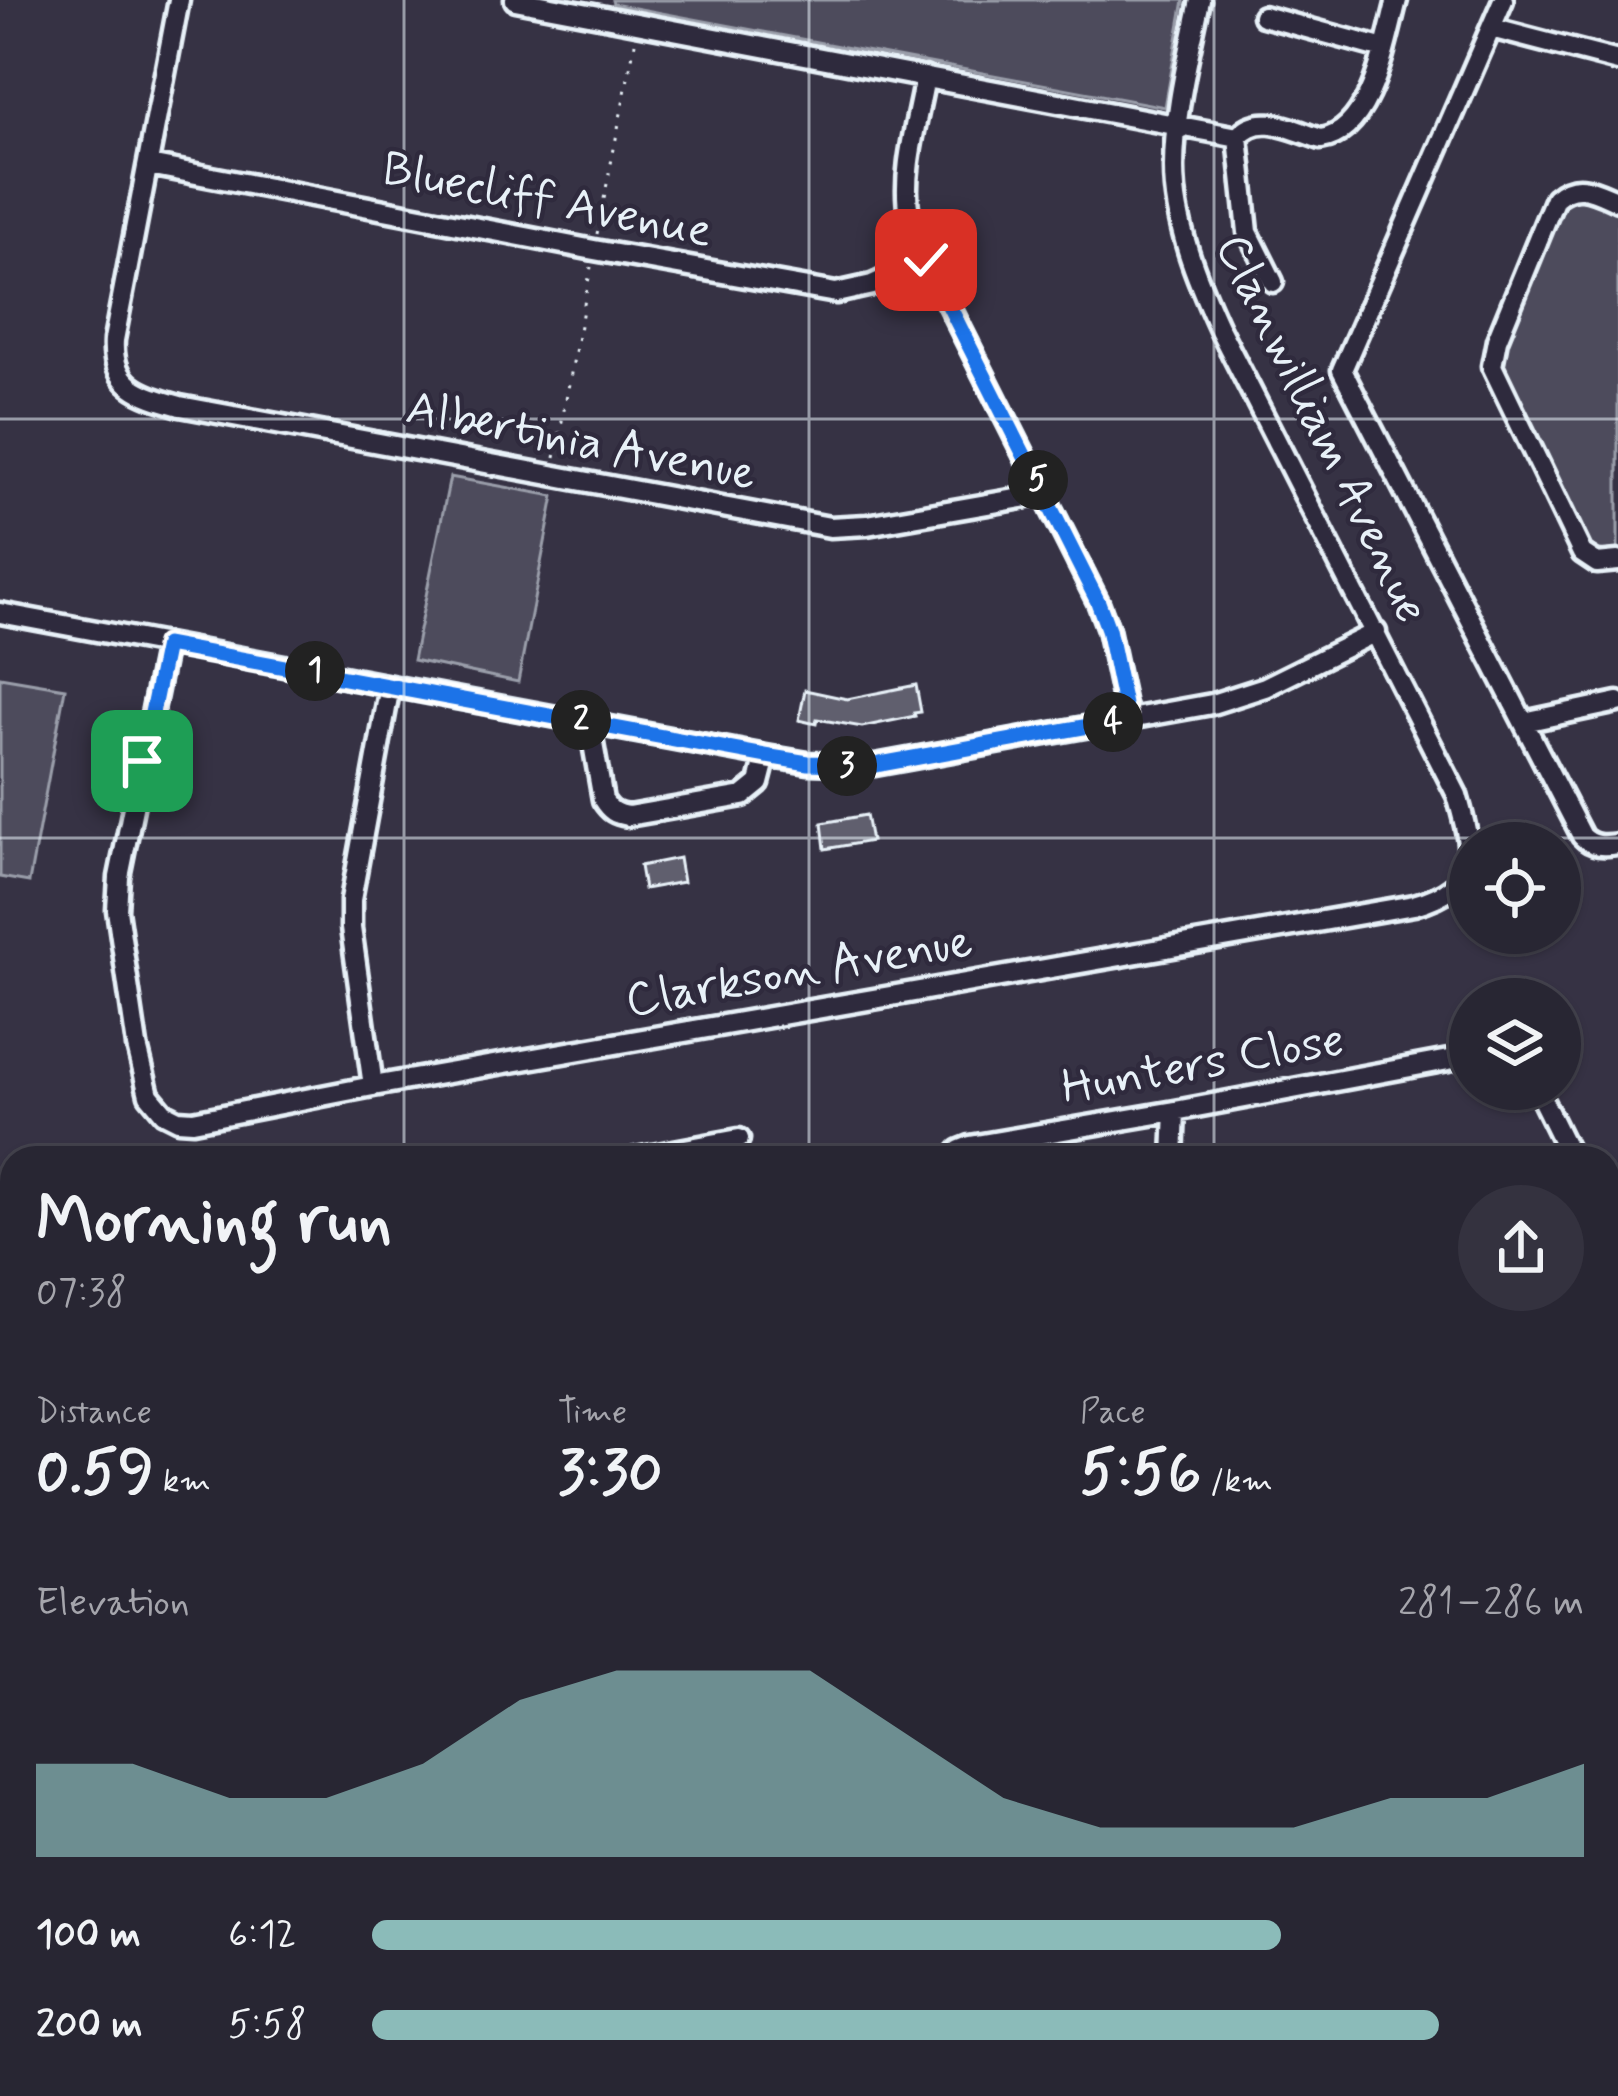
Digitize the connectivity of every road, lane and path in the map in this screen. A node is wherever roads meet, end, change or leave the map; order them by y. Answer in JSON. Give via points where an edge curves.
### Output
{"nodes":[{"id":1,"x":179,"y":0,"type":"edge"},
{"id":2,"x":515,"y":0,"type":"edge"},
{"id":3,"x":1199,"y":0,"type":"edge"},
{"id":4,"x":1397,"y":0,"type":"edge"},
{"id":5,"x":1503,"y":0,"type":"edge"},
{"id":6,"x":580,"y":6,"type":"edge"},
{"id":7,"x":1263,"y":16,"type":"dead end"},
{"id":8,"x":1491,"y":28,"type":"junction"},
{"id":9,"x":1384,"y":49,"type":"junction"},
{"id":10,"x":1618,"y":61,"type":"edge"},
{"id":11,"x":925,"y":77,"type":"junction"},
{"id":12,"x":1176,"y":126,"type":"junction"},
{"id":13,"x":1238,"y":137,"type":"junction"},
{"id":14,"x":149,"y":165,"type":"junction"},
{"id":15,"x":1618,"y":201,"type":"edge"},
{"id":16,"x":926,"y":260,"type":"junction"},
{"id":17,"x":1274,"y":282,"type":"dead end"},
{"id":18,"x":1045,"y":494,"type":"junction"},
{"id":19,"x":1618,"y":561,"type":"edge"},
{"id":20,"x":0,"y":613,"type":"edge"},
{"id":21,"x":1376,"y":632,"type":"junction"},
{"id":22,"x":166,"y":645,"type":"junction"},
{"id":23,"x":390,"y":686,"type":"junction"},
{"id":24,"x":1618,"y":702,"type":"edge"},
{"id":25,"x":1127,"y":719,"type":"junction"},
{"id":26,"x":590,"y":722,"type":"junction"},
{"id":27,"x":1524,"y":722,"type":"junction"},
{"id":28,"x":766,"y":756,"type":"junction"},
{"id":29,"x":1463,"y":822,"type":"edge"},
{"id":30,"x":1618,"y":844,"type":"edge"},
{"id":31,"x":1449,"y":892,"type":"edge"},
{"id":32,"x":1449,"y":1060,"type":"edge"},
{"id":33,"x":373,"y":1086,"type":"junction"},
{"id":34,"x":1547,"y":1110,"type":"edge"},
{"id":35,"x":1175,"y":1111,"type":"junction"},
{"id":36,"x":739,"y":1139,"type":"dead end"},
{"id":37,"x":701,"y":1146,"type":"edge"},
{"id":38,"x":970,"y":1146,"type":"edge"},
{"id":39,"x":1174,"y":1146,"type":"edge"},
{"id":40,"x":1565,"y":1146,"type":"edge"}],
"edges":[{"from":1,"to":14,"type":"street"},
{"from":2,"to":6,"type":"street"},
{"from":3,"to":12,"type":"street","name":"Clanwilliam Avenue"},
{"from":4,"to":9,"type":"street"},
{"from":5,"to":8,"type":"street"},
{"from":6,"to":11,"type":"street"},
{"from":7,"to":9,"type":"street"},
{"from":8,"to":10,"type":"street"},
{"from":8,"to":27,"type":"street","via":[[1342,370]]},
{"from":9,"to":13,"type":"street","via":[[1365,101],[1337,135],[1321,139],[1262,123]]},
{"from":11,"to":12,"type":"street"},
{"from":11,"to":16,"type":"street","via":[[907,184]]},
{"from":12,"to":13,"type":"street"},
{"from":12,"to":21,"type":"street","name":"Clanwilliam Avenue","via":[[1174,173],[1199,285]]},
{"from":13,"to":17,"type":"street","via":[[1248,232]]},
{"from":14,"to":16,"type":"street","name":"Bluecliff Avenue","via":[[836,293]]},
{"from":14,"to":18,"type":"street","name":"Albertinia Avenue","via":[[114,340],[117,368],[147,396],[830,527]]},
{"from":15,"to":19,"type":"street","via":[[1587,187],[1555,198],[1492,366],[1582,553]]},
{"from":16,"to":18,"type":"street"},
{"from":18,"to":25,"type":"street","via":[[1103,616]]},
{"from":20,"to":22,"type":"street"},
{"from":21,"to":25,"type":"street","via":[[1265,687]]},
{"from":21,"to":29,"type":"street","name":"Clanwilliam Avenue"},
{"from":22,"to":23,"type":"street"},
{"from":22,"to":33,"type":"street","name":"Clarkson Avenue","via":[[117,910],[149,1095],[164,1113],[193,1121]]},
{"from":23,"to":26,"type":"street"},
{"from":23,"to":33,"type":"street","via":[[350,900]]},
{"from":24,"to":27,"type":"street"},
{"from":25,"to":28,"type":"street","via":[[875,765]]},
{"from":26,"to":28,"type":"street"},
{"from":26,"to":28,"type":"street","via":[[603,800],[628,816],[743,796],[759,783]]},
{"from":27,"to":30,"type":"street","via":[[1582,836]]},
{"from":31,"to":33,"type":"street","name":"Clarkson Avenue","via":[[1414,905]]},
{"from":32,"to":35,"type":"street","name":"Hunters Close"},
{"from":34,"to":40,"type":"street"},
{"from":35,"to":38,"type":"street","name":"Hunters Close"},
{"from":35,"to":39,"type":"street"},
{"from":36,"to":37,"type":"street"}]}
